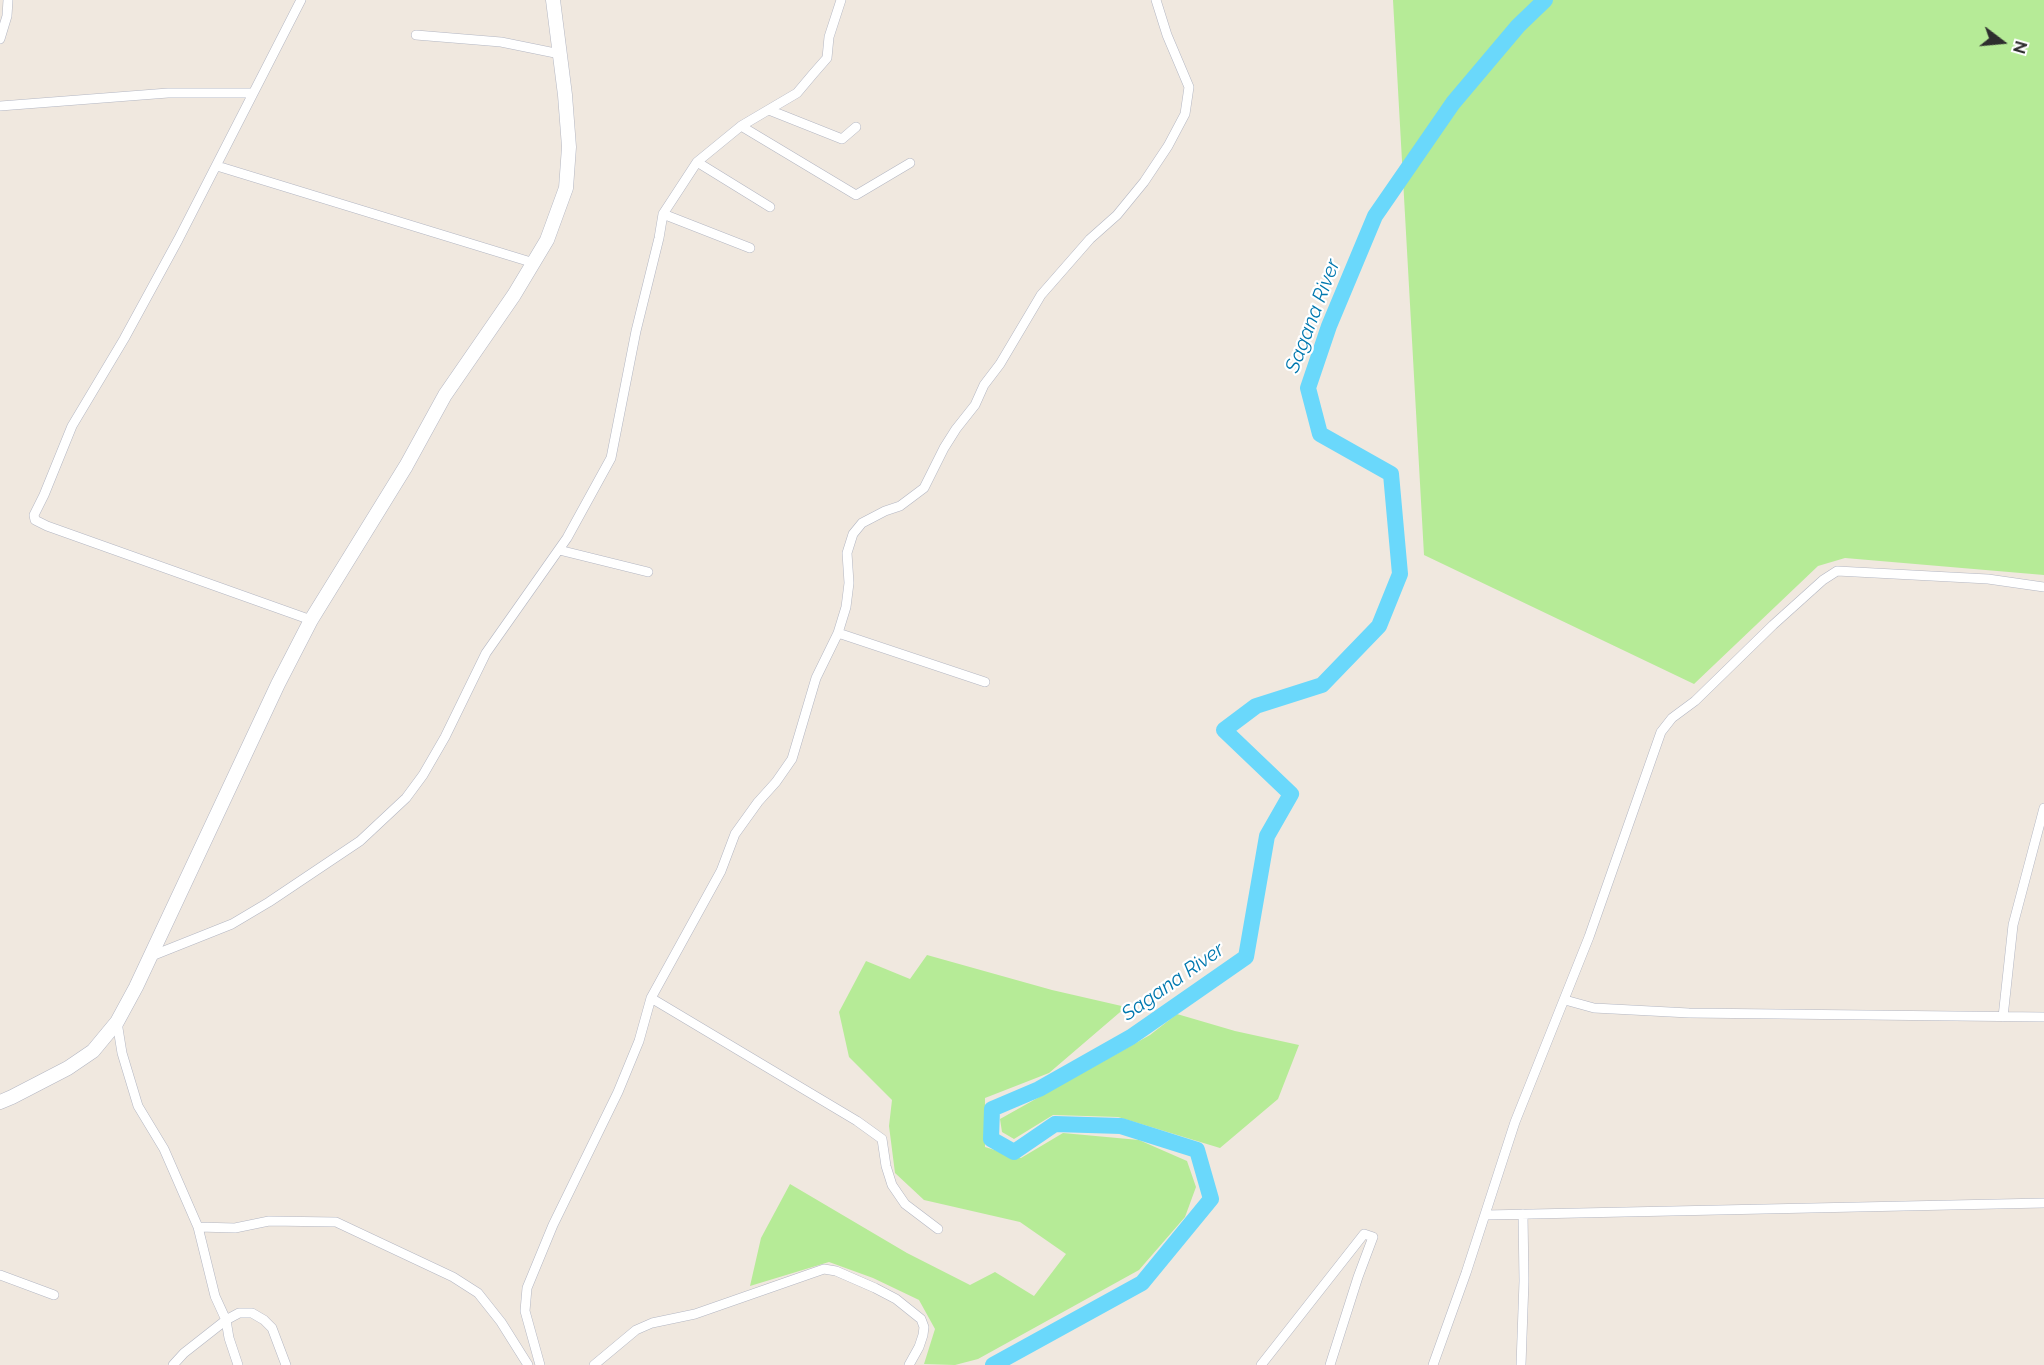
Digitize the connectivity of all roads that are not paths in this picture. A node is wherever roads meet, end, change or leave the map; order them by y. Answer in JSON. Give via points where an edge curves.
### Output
{"nodes":[{"id":1,"x":8,"y":0,"type":"edge"},
{"id":2,"x":301,"y":0,"type":"edge"},
{"id":3,"x":553,"y":0,"type":"edge"},
{"id":4,"x":841,"y":0,"type":"edge"},
{"id":5,"x":1156,"y":0,"type":"edge"},
{"id":6,"x":416,"y":35,"type":"dead end"},
{"id":7,"x":0,"y":39,"type":"edge"},
{"id":8,"x":560,"y":54,"type":"junction"},
{"id":9,"x":252,"y":93,"type":"junction"},
{"id":10,"x":0,"y":106,"type":"edge"},
{"id":11,"x":769,"y":110,"type":"junction"},
{"id":12,"x":741,"y":126,"type":"junction"},
{"id":13,"x":856,"y":127,"type":"dead end"},
{"id":14,"x":697,"y":162,"type":"junction"},
{"id":15,"x":910,"y":163,"type":"dead end"},
{"id":16,"x":217,"y":166,"type":"junction"},
{"id":17,"x":770,"y":207,"type":"dead end"},
{"id":18,"x":663,"y":214,"type":"junction"},
{"id":19,"x":750,"y":248,"type":"dead end"},
{"id":20,"x":534,"y":263,"type":"junction"},
{"id":21,"x":559,"y":550,"type":"junction"},
{"id":22,"x":648,"y":572,"type":"dead end"},
{"id":23,"x":2044,"y":587,"type":"edge"},
{"id":24,"x":311,"y":620,"type":"junction"},
{"id":25,"x":838,"y":633,"type":"junction"},
{"id":26,"x":985,"y":682,"type":"dead end"},
{"id":27,"x":2044,"y":808,"type":"edge"},
{"id":28,"x":149,"y":957,"type":"junction"},
{"id":29,"x":651,"y":998,"type":"junction"},
{"id":30,"x":1565,"y":1000,"type":"junction"},
{"id":31,"x":2003,"y":1017,"type":"junction"},
{"id":32,"x":2044,"y":1017,"type":"edge"},
{"id":33,"x":117,"y":1022,"type":"junction"},
{"id":34,"x":0,"y":1102,"type":"edge"},
{"id":35,"x":2044,"y":1203,"type":"edge"},
{"id":36,"x":1523,"y":1214,"type":"junction"},
{"id":37,"x":1486,"y":1215,"type":"junction"},
{"id":38,"x":198,"y":1227,"type":"junction"},
{"id":39,"x":938,"y":1230,"type":"dead end"},
{"id":40,"x":0,"y":1275,"type":"edge"},
{"id":41,"x":54,"y":1295,"type":"dead end"},
{"id":42,"x":226,"y":1320,"type":"junction"},
{"id":43,"x":173,"y":1365,"type":"edge"},
{"id":44,"x":238,"y":1365,"type":"edge"},
{"id":45,"x":286,"y":1365,"type":"edge"},
{"id":46,"x":528,"y":1365,"type":"edge"},
{"id":47,"x":540,"y":1365,"type":"edge"},
{"id":48,"x":594,"y":1365,"type":"edge"},
{"id":49,"x":909,"y":1365,"type":"edge"},
{"id":50,"x":1261,"y":1365,"type":"edge"},
{"id":51,"x":1330,"y":1365,"type":"edge"},
{"id":52,"x":1433,"y":1365,"type":"edge"},
{"id":53,"x":1521,"y":1365,"type":"edge"}],
"edges":[{"from":1,"to":7,"type":"street"},
{"from":2,"to":9,"type":"street"},
{"from":3,"to":8,"type":"street"},
{"from":4,"to":11,"type":"street","via":[[827,58],[797,93]]},
{"from":5,"to":25,"type":"street","via":[[1189,87],[1185,114],[1144,182],[1041,295],[975,405],[944,448],[924,488],[900,506],[862,523],[853,534],[848,553],[846,607]]},
{"from":6,"to":8,"type":"street","via":[[501,42]]},
{"from":8,"to":20,"type":"street","via":[[569,147],[566,188]]},
{"from":9,"to":10,"type":"street","via":[[168,93]]},
{"from":9,"to":16,"type":"street"},
{"from":11,"to":12,"type":"street"},
{"from":11,"to":13,"type":"street","via":[[842,139]]},
{"from":12,"to":14,"type":"street"},
{"from":12,"to":15,"type":"street","via":[[856,195]]},
{"from":14,"to":17,"type":"street"},
{"from":14,"to":18,"type":"street"},
{"from":16,"to":20,"type":"street"},
{"from":16,"to":24,"type":"street","via":[[124,339],[72,426],[35,520]]},
{"from":18,"to":19,"type":"street"},
{"from":18,"to":21,"type":"street","via":[[611,458]]},
{"from":20,"to":24,"type":"street","via":[[445,395]]},
{"from":21,"to":22,"type":"street"},
{"from":21,"to":28,"type":"street","via":[[486,652],[423,775],[387,817],[360,841],[232,924]]},
{"from":23,"to":30,"type":"street","via":[[1988,579],[1843,570],[1823,580],[1660,732]]},
{"from":24,"to":28,"type":"street"},
{"from":25,"to":26,"type":"street"},
{"from":25,"to":29,"type":"street","via":[[816,678],[792,759],[735,834],[721,871]]},
{"from":27,"to":31,"type":"street","via":[[2013,925]]},
{"from":28,"to":33,"type":"street"},
{"from":29,"to":39,"type":"street","via":[[882,1139],[892,1185],[905,1204]]},
{"from":29,"to":47,"type":"street","via":[[618,1092],[527,1288],[525,1311]]},
{"from":30,"to":31,"type":"street","via":[[1594,1008],[1689,1013]]},
{"from":30,"to":37,"type":"street","via":[[1515,1122]]},
{"from":31,"to":32,"type":"street"},
{"from":33,"to":34,"type":"street","via":[[93,1051]]},
{"from":33,"to":38,"type":"street","via":[[138,1106],[164,1149]]},
{"from":35,"to":36,"type":"street"},
{"from":36,"to":37,"type":"street"},
{"from":36,"to":53,"type":"street"},
{"from":37,"to":52,"type":"street"},
{"from":38,"to":42,"type":"street","via":[[215,1296]]},
{"from":38,"to":46,"type":"street","via":[[235,1228],[269,1221],[336,1222],[453,1277],[478,1293]]},
{"from":40,"to":41,"type":"street"},
{"from":42,"to":43,"type":"street"},
{"from":42,"to":44,"type":"street"},
{"from":42,"to":45,"type":"street","via":[[239,1313],[252,1313],[264,1320],[276,1335]]},
{"from":48,"to":49,"type":"street","via":[[636,1330],[652,1323],[695,1314],[824,1269],[875,1288],[921,1319],[923,1335]]},
{"from":50,"to":51,"type":"street","via":[[1364,1234],[1372,1237]]}]}
